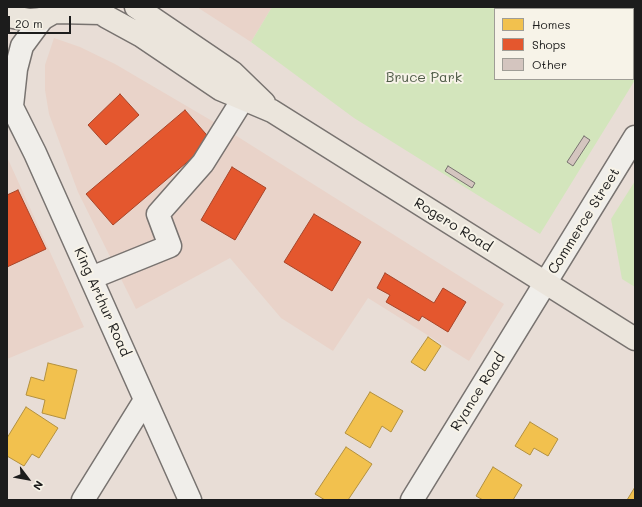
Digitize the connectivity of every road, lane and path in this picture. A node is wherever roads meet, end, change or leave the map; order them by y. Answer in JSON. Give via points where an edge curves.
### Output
{"nodes":[{"id":1,"x":136,"y":7,"type":"edge"},
{"id":2,"x":54,"y":12,"type":"edge"},
{"id":3,"x":7,"y":16,"type":"edge"},
{"id":4,"x":242,"y":99,"type":"junction"},
{"id":5,"x":9,"y":101,"type":"edge"},
{"id":6,"x":272,"y":111,"type":"junction"},
{"id":7,"x":635,"y":137,"type":"edge"},
{"id":8,"x":91,"y":278,"type":"junction"},
{"id":9,"x":545,"y":283,"type":"junction"},
{"id":10,"x":635,"y":339,"type":"edge"},
{"id":11,"x":145,"y":400,"type":"junction"},
{"id":12,"x":83,"y":500,"type":"edge"},
{"id":13,"x":190,"y":500,"type":"edge"},
{"id":14,"x":412,"y":500,"type":"edge"}],
"edges":[{"from":1,"to":6,"type":"main road","name":"Rogero Road","via":[[232,72]]},
{"from":2,"to":3,"type":"main road","name":"Rogero Road","via":[[19,20]]},
{"from":2,"to":4,"type":"main road","name":"Rogero Road","via":[[101,13],[140,35],[220,89]]},
{"from":2,"to":5,"type":"street","name":"King Arthur Road","via":[[22,46]]},
{"from":4,"to":6,"type":"main road","name":"Rogero Road"},
{"from":4,"to":8,"type":"street","via":[[203,163],[158,214],[170,246]]},
{"from":5,"to":8,"type":"street","name":"King Arthur Road"},
{"from":6,"to":9,"type":"main road","name":"Rogero Road"},
{"from":7,"to":9,"type":"street","name":"Commerce Street"},
{"from":8,"to":11,"type":"street","name":"King Arthur Road"},
{"from":9,"to":10,"type":"main road","name":"Rogero Road"},
{"from":9,"to":14,"type":"street","name":"Ryance Road"},
{"from":11,"to":12,"type":"street"},
{"from":11,"to":13,"type":"street","name":"King Arthur Road"}]}
